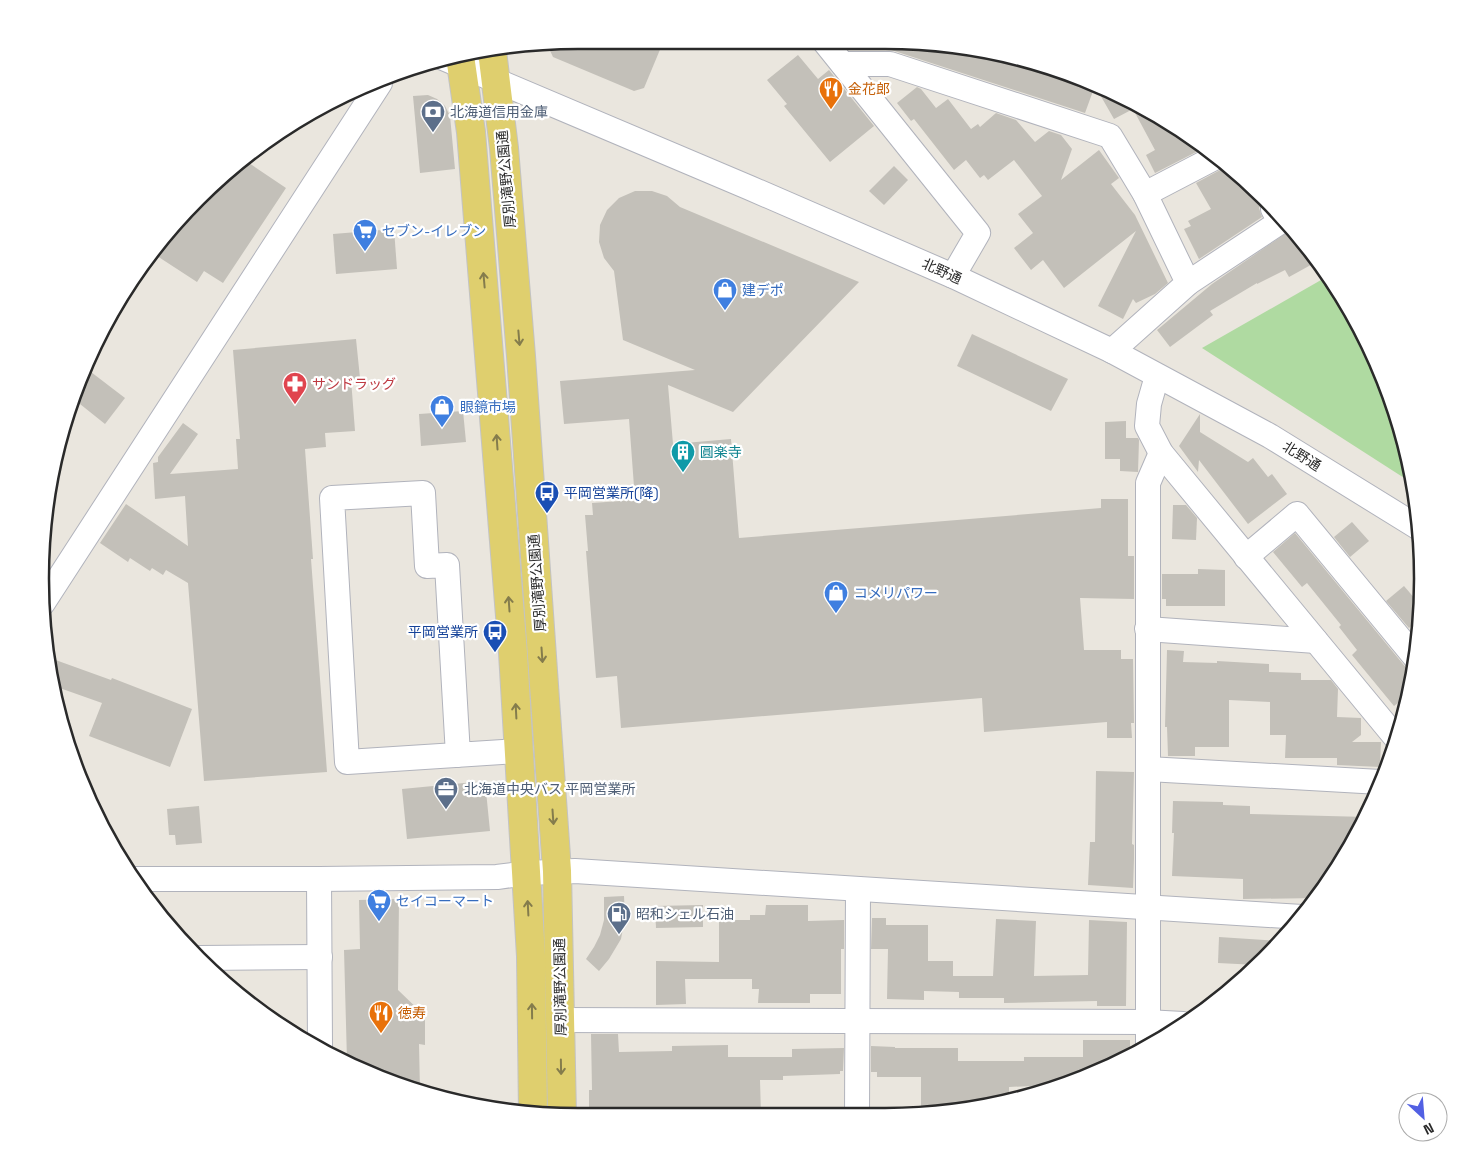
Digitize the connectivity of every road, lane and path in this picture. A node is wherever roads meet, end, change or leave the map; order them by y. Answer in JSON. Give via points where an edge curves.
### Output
{"nodes":[{"id":1,"x":831,"y":49,"type":"edge"},
{"id":2,"x":493,"y":56,"type":"edge"},
{"id":3,"x":460,"y":62,"type":"edge"},
{"id":4,"x":456,"y":64,"type":"edge"},
{"id":5,"x":843,"y":64,"type":"junction"},
{"id":6,"x":496,"y":80,"type":"junction"},
{"id":7,"x":376,"y":89,"type":"edge"},
{"id":8,"x":1210,"y":160,"type":"edge"},
{"id":9,"x":1145,"y":194,"type":"junction"},
{"id":10,"x":1278,"y":224,"type":"edge"},
{"id":11,"x":953,"y":276,"type":"junction"},
{"id":12,"x":1188,"y":283,"type":"junction"},
{"id":13,"x":1112,"y":351,"type":"junction"},
{"id":14,"x":1157,"y":376,"type":"junction"},
{"id":15,"x":1161,"y":453,"type":"junction"},
{"id":16,"x":1411,"y":523,"type":"edge"},
{"id":17,"x":1246,"y":557,"type":"junction"},
{"id":18,"x":49,"y":594,"type":"edge"},
{"id":19,"x":1147,"y":629,"type":"junction"},
{"id":20,"x":1316,"y":641,"type":"junction"},
{"id":21,"x":1410,"y":650,"type":"edge"},
{"id":22,"x":1391,"y":732,"type":"edge"},
{"id":23,"x":548,"y":748,"type":"junction"},
{"id":24,"x":518,"y":751,"type":"junction"},
{"id":25,"x":458,"y":755,"type":"junction"},
{"id":26,"x":1148,"y":769,"type":"junction"},
{"id":27,"x":1374,"y":782,"type":"edge"},
{"id":28,"x":557,"y":871,"type":"junction"},
{"id":29,"x":527,"y":873,"type":"junction"},
{"id":30,"x":142,"y":879,"type":"edge"},
{"id":31,"x":319,"y":879,"type":"junction"},
{"id":32,"x":858,"y":888,"type":"junction"},
{"id":33,"x":1147,"y":908,"type":"junction"},
{"id":34,"x":1292,"y":916,"type":"edge"},
{"id":35,"x":320,"y":957,"type":"junction"},
{"id":36,"x":209,"y":958,"type":"edge"},
{"id":37,"x":561,"y":1020,"type":"junction"},
{"id":38,"x":857,"y":1021,"type":"junction"},
{"id":39,"x":1146,"y":1022,"type":"junction"},
{"id":40,"x":1172,"y":1023,"type":"edge"},
{"id":41,"x":1147,"y":1038,"type":"edge"},
{"id":42,"x":320,"y":1040,"type":"edge"},
{"id":43,"x":533,"y":1106,"type":"edge"},
{"id":44,"x":562,"y":1108,"type":"edge"},
{"id":45,"x":857,"y":1108,"type":"edge"}],
"edges":[{"from":1,"to":5,"type":"street"},
{"from":2,"to":6,"type":"main road","name":"厚別滝野公園通"},
{"from":3,"to":6,"type":"street","name":"北野通"},
{"from":24,"to":4,"type":"main road","name":"厚別滝野公園通","one_way":true,"via":[[471,132]]},
{"from":5,"to":9,"type":"street","via":[[890,64],[1110,136]]},
{"from":5,"to":11,"type":"street","via":[[978,233]]},
{"from":6,"to":11,"type":"street","name":"北野通"},
{"from":6,"to":23,"type":"main road","name":"厚別滝野公園通","one_way":true,"via":[[520,346]]},
{"from":7,"to":18,"type":"street"},
{"from":8,"to":9,"type":"street"},
{"from":9,"to":12,"type":"street"},
{"from":10,"to":12,"type":"street"},
{"from":11,"to":13,"type":"street","name":"北野通"},
{"from":12,"to":13,"type":"street"},
{"from":13,"to":14,"type":"street","name":"北野通"},
{"from":14,"to":15,"type":"street","via":[[1147,426]]},
{"from":14,"to":16,"type":"street","name":"北野通","via":[[1270,436]]},
{"from":15,"to":17,"type":"street"},
{"from":15,"to":19,"type":"street","via":[[1148,483]]},
{"from":17,"to":20,"type":"street"},
{"from":17,"to":21,"type":"street","via":[[1297,514]]},
{"from":19,"to":20,"type":"street"},
{"from":19,"to":26,"type":"street"},
{"from":20,"to":22,"type":"street"},
{"from":23,"to":24,"type":"main road"},
{"from":23,"to":28,"type":"main road","name":"厚別滝野公園通","one_way":true},
{"from":24,"to":25,"type":"street"},
{"from":24,"to":29,"type":"main road","name":"厚別滝野公園通"},
{"from":25,"to":25,"type":"street","via":[[347,762],[332,498],[423,493],[427,566],[447,565]]},
{"from":26,"to":27,"type":"street"},
{"from":26,"to":33,"type":"street"},
{"from":28,"to":29,"type":"street"},
{"from":28,"to":32,"type":"street"},
{"from":28,"to":37,"type":"main road","name":"厚別滝野公園通"},
{"from":29,"to":31,"type":"street","via":[[497,877]]},
{"from":43,"to":29,"type":"main road","name":"厚別滝野公園通","one_way":true},
{"from":30,"to":31,"type":"street"},
{"from":31,"to":35,"type":"street"},
{"from":32,"to":33,"type":"street"},
{"from":32,"to":38,"type":"street"},
{"from":33,"to":34,"type":"street"},
{"from":33,"to":39,"type":"street"},
{"from":35,"to":36,"type":"street"},
{"from":35,"to":42,"type":"street"},
{"from":37,"to":38,"type":"street"},
{"from":37,"to":44,"type":"main road","name":"厚別滝野公園通","one_way":true},
{"from":38,"to":39,"type":"street"},
{"from":38,"to":45,"type":"street"},
{"from":39,"to":40,"type":"street"},
{"from":39,"to":41,"type":"street"}]}
